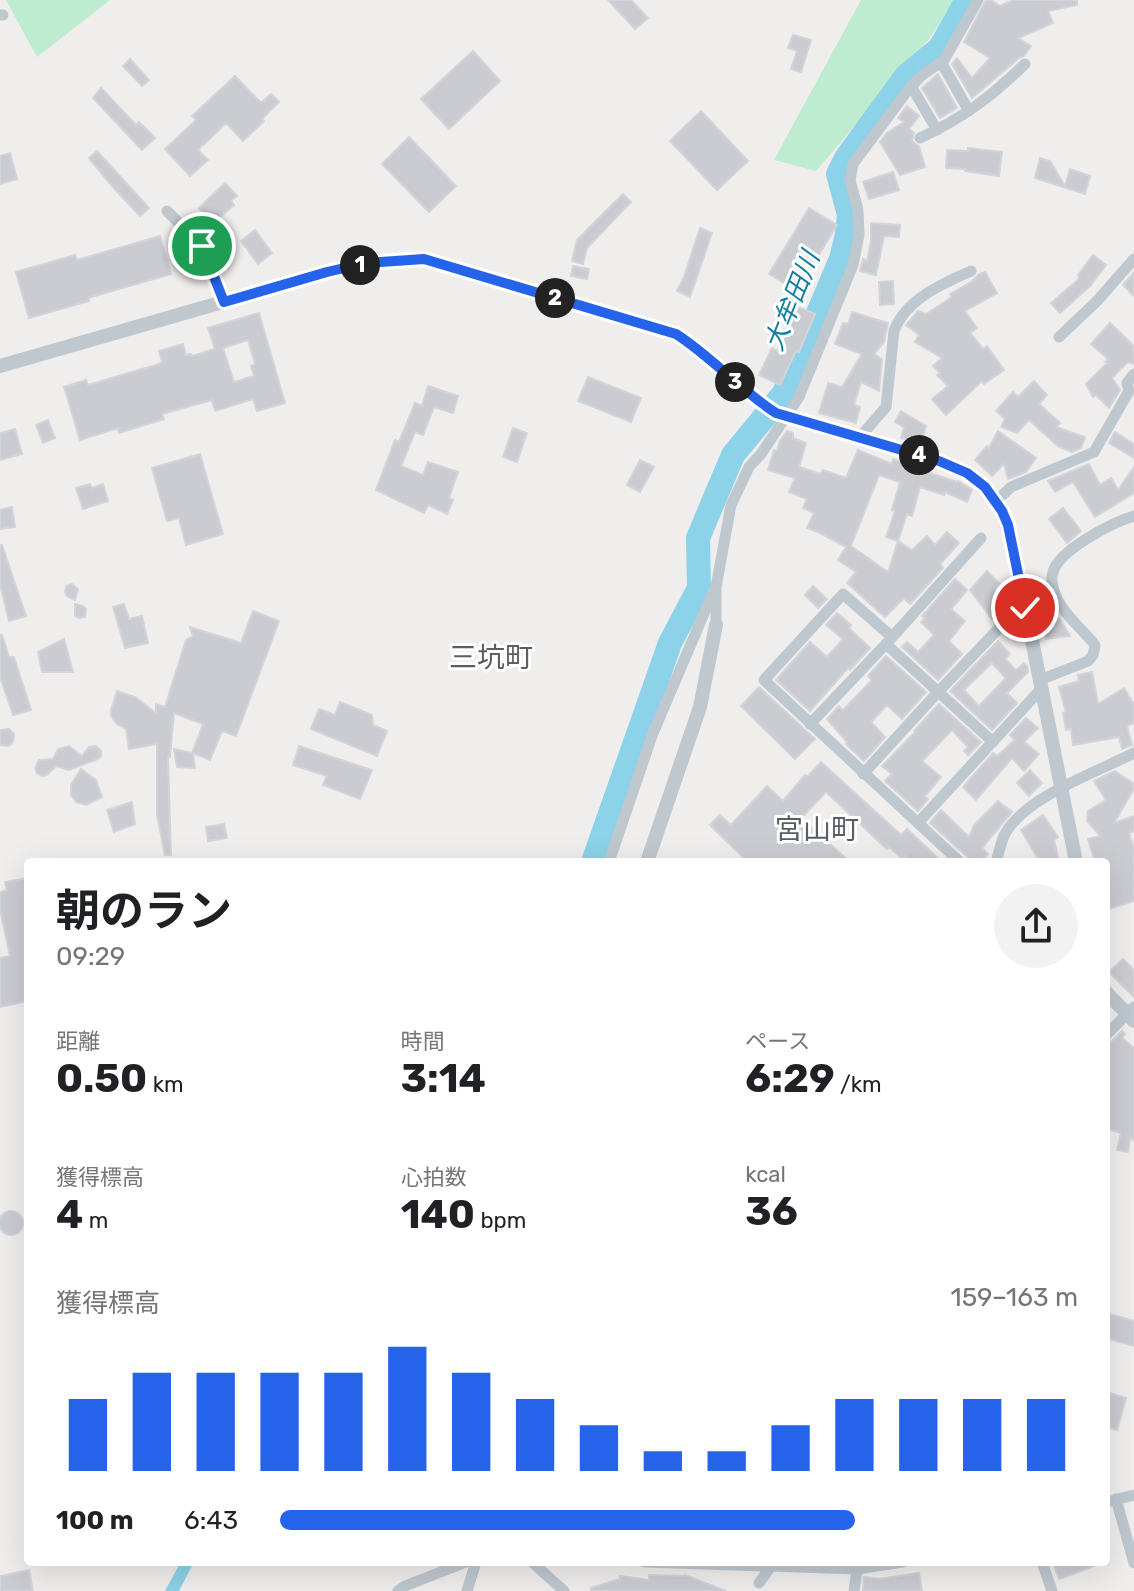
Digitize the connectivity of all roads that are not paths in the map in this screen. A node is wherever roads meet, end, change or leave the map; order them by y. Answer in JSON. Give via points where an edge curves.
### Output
{"nodes":[{"id":1,"x":978,"y":0,"type":"edge"},
{"id":2,"x":941,"y":62,"type":"junction"},
{"id":3,"x":1025,"y":64,"type":"dead end"},
{"id":4,"x":911,"y":86,"type":"junction"},
{"id":5,"x":969,"y":111,"type":"junction"},
{"id":6,"x":937,"y":130,"type":"junction"},
{"id":7,"x":920,"y":138,"type":"dead end"},
{"id":8,"x":167,"y":211,"type":"dead end"},
{"id":9,"x":1134,"y":259,"type":"edge"},
{"id":10,"x":971,"y":271,"type":"dead end"},
{"id":11,"x":224,"y":302,"type":"junction"},
{"id":12,"x":1059,"y":337,"type":"dead end"},
{"id":13,"x":0,"y":366,"type":"edge"},
{"id":14,"x":1134,"y":374,"type":"edge"},
{"id":15,"x":785,"y":416,"type":"junction"},
{"id":16,"x":859,"y":438,"type":"junction"},
{"id":17,"x":995,"y":502,"type":"junction"},
{"id":18,"x":1134,"y":516,"type":"edge"},
{"id":19,"x":981,"y":538,"type":"dead end"},
{"id":20,"x":716,"y":587,"type":"junction"},
{"id":21,"x":1025,"y":608,"type":"junction"},
{"id":22,"x":716,"y":625,"type":"joint"},
{"id":23,"x":889,"y":640,"type":"junction"},
{"id":24,"x":1041,"y":684,"type":"junction"},
{"id":25,"x":938,"y":692,"type":"junction"},
{"id":26,"x":810,"y":724,"type":"junction"},
{"id":27,"x":993,"y":742,"type":"junction"},
{"id":28,"x":1134,"y":753,"type":"edge"},
{"id":29,"x":863,"y":774,"type":"junction"},
{"id":30,"x":1062,"y":788,"type":"junction"},
{"id":31,"x":918,"y":823,"type":"junction"},
{"id":32,"x":610,"y":858,"type":"edge"},
{"id":33,"x":648,"y":858,"type":"edge"},
{"id":34,"x":956,"y":858,"type":"edge"},
{"id":35,"x":997,"y":858,"type":"edge"},
{"id":36,"x":1075,"y":858,"type":"edge"},
{"id":37,"x":1110,"y":995,"type":"edge"},
{"id":38,"x":1132,"y":1014,"type":"edge"},
{"id":39,"x":1110,"y":1032,"type":"edge"},
{"id":40,"x":1134,"y":1495,"type":"edge"},
{"id":41,"x":1111,"y":1500,"type":"edge"},
{"id":42,"x":1134,"y":1563,"type":"edge"},
{"id":43,"x":456,"y":1566,"type":"edge"},
{"id":44,"x":475,"y":1566,"type":"edge"},
{"id":45,"x":536,"y":1566,"type":"edge"},
{"id":46,"x":766,"y":1566,"type":"edge"},
{"id":47,"x":771,"y":1566,"type":"edge"},
{"id":48,"x":877,"y":1566,"type":"edge"},
{"id":49,"x":1043,"y":1566,"type":"edge"},
{"id":50,"x":857,"y":1569,"type":"junction"},
{"id":51,"x":757,"y":1587,"type":"edge"},
{"id":52,"x":398,"y":1591,"type":"edge"},
{"id":53,"x":467,"y":1591,"type":"edge"},
{"id":54,"x":564,"y":1591,"type":"edge"},
{"id":55,"x":854,"y":1591,"type":"edge"},
{"id":56,"x":1052,"y":1591,"type":"edge"}],
"edges":[{"from":1,"to":2,"type":"street"},
{"from":2,"to":4,"type":"street"},
{"from":2,"to":5,"type":"street"},
{"from":3,"to":5,"type":"street"},
{"from":4,"to":6,"type":"street"},
{"from":4,"to":15,"type":"street","via":[[853,164],[850,180],[859,235],[853,265],[799,397]]},
{"from":5,"to":6,"type":"street"},
{"from":6,"to":7,"type":"street"},
{"from":8,"to":11,"type":"street","via":[[202,246]]},
{"from":9,"to":12,"type":"street"},
{"from":10,"to":16,"type":"street","via":[[916,301],[898,321],[886,407]]},
{"from":11,"to":13,"type":"street"},
{"from":11,"to":15,"type":"street","via":[[366,263],[424,259],[676,334],[755,399]]},
{"from":14,"to":17,"type":"street","via":[[1094,452],[1011,487]]},
{"from":15,"to":16,"type":"street"},
{"from":15,"to":20,"type":"street","via":[[749,467],[731,505]]},
{"from":16,"to":17,"type":"street","via":[[967,473]]},
{"from":17,"to":21,"type":"street","via":[[1008,525]]},
{"from":18,"to":24,"type":"street","via":[[1085,539],[1053,571],[1061,606],[1095,645],[1088,661]]},
{"from":19,"to":23,"type":"street"},
{"from":20,"to":22,"type":"street"},
{"from":20,"to":32,"type":"street","via":[[653,733]]},
{"from":21,"to":24,"type":"street"},
{"from":21,"to":25,"type":"street"},
{"from":22,"to":33,"type":"street","via":[[700,707]]},
{"from":23,"to":25,"type":"street"},
{"from":23,"to":26,"type":"street"},
{"from":23,"to":26,"type":"street","via":[[843,594],[764,680]]},
{"from":24,"to":27,"type":"street"},
{"from":24,"to":30,"type":"street"},
{"from":25,"to":27,"type":"street"},
{"from":25,"to":29,"type":"street"},
{"from":26,"to":29,"type":"street"},
{"from":27,"to":31,"type":"street"},
{"from":28,"to":30,"type":"street"},
{"from":29,"to":31,"type":"street"},
{"from":30,"to":35,"type":"street","via":[[1025,811],[1006,832]]},
{"from":30,"to":36,"type":"street"},
{"from":31,"to":34,"type":"street"},
{"from":37,"to":38,"type":"street"},
{"from":38,"to":39,"type":"street"},
{"from":40,"to":41,"type":"street"},
{"from":41,"to":42,"type":"street"},
{"from":43,"to":52,"type":"street"},
{"from":44,"to":53,"type":"street"},
{"from":45,"to":54,"type":"street"},
{"from":46,"to":50,"type":"street"},
{"from":47,"to":51,"type":"street","bridge":true},
{"from":48,"to":50,"type":"street"},
{"from":49,"to":56,"type":"street"},
{"from":50,"to":55,"type":"street"}]}
